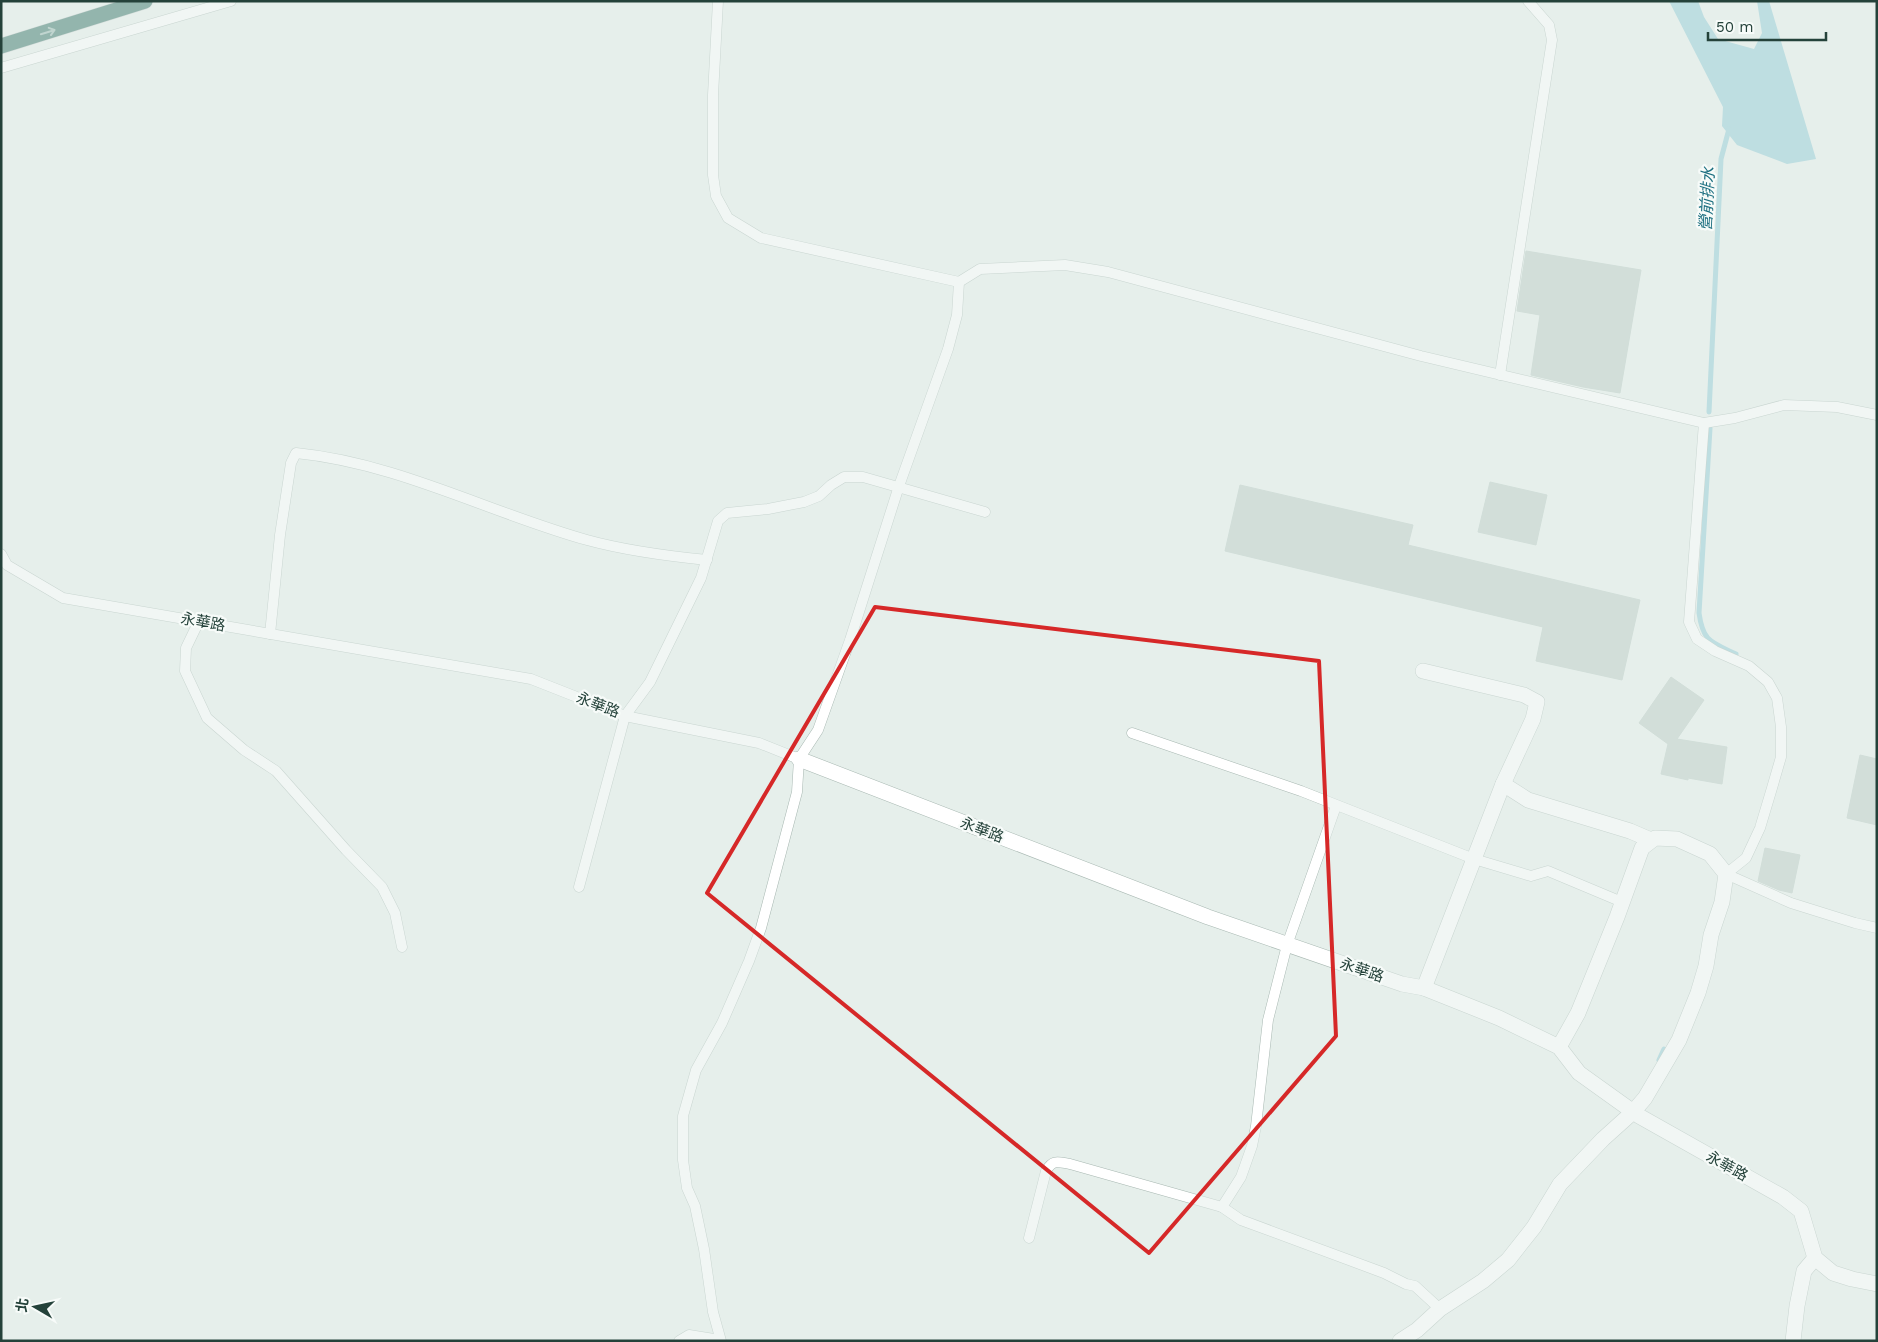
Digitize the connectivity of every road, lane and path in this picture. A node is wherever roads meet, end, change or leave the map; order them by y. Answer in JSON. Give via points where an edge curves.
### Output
{"nodes":[{"id":1,"x":145,"y":1,"type":"edge"},
{"id":2,"x":231,"y":1,"type":"edge"},
{"id":3,"x":718,"y":1,"type":"edge"},
{"id":4,"x":1528,"y":1,"type":"edge"},
{"id":5,"x":1,"y":46,"type":"edge"},
{"id":6,"x":1,"y":68,"type":"edge"},
{"id":7,"x":959,"y":282,"type":"junction"},
{"id":8,"x":1500,"y":376,"type":"junction"},
{"id":9,"x":1877,"y":415,"type":"edge"},
{"id":10,"x":1704,"y":424,"type":"junction"},
{"id":11,"x":899,"y":486,"type":"junction"},
{"id":12,"x":984,"y":512,"type":"dead end"},
{"id":13,"x":1,"y":554,"type":"edge"},
{"id":14,"x":707,"y":560,"type":"junction"},
{"id":15,"x":199,"y":621,"type":"junction"},
{"id":16,"x":270,"y":634,"type":"junction"},
{"id":17,"x":1423,"y":671,"type":"dead end"},
{"id":18,"x":625,"y":716,"type":"junction"},
{"id":19,"x":1132,"y":733,"type":"dead end"},
{"id":20,"x":799,"y":759,"type":"junction"},
{"id":21,"x":1503,"y":784,"type":"junction"},
{"id":22,"x":1336,"y":806,"type":"junction"},
{"id":23,"x":1651,"y":840,"type":"junction"},
{"id":24,"x":1474,"y":859,"type":"junction"},
{"id":25,"x":1726,"y":874,"type":"junction"},
{"id":26,"x":579,"y":887,"type":"dead end"},
{"id":27,"x":1622,"y":902,"type":"junction"},
{"id":28,"x":1877,"y":928,"type":"edge"},
{"id":29,"x":1287,"y":945,"type":"junction"},
{"id":30,"x":402,"y":947,"type":"dead end"},
{"id":31,"x":1424,"y":988,"type":"junction"},
{"id":32,"x":1559,"y":1047,"type":"junction"},
{"id":33,"x":1633,"y":1112,"type":"junction"},
{"id":34,"x":1222,"y":1207,"type":"junction"},
{"id":35,"x":1029,"y":1238,"type":"dead end"},
{"id":36,"x":1815,"y":1258,"type":"junction"},
{"id":37,"x":1877,"y":1284,"type":"edge"},
{"id":38,"x":1440,"y":1309,"type":"junction"},
{"id":39,"x":720,"y":1340,"type":"edge"},
{"id":40,"x":679,"y":1341,"type":"edge"},
{"id":41,"x":1400,"y":1341,"type":"edge"},
{"id":42,"x":1793,"y":1341,"type":"edge"}],
"edges":[{"from":5,"to":1,"type":"highway","one_way":true},
{"from":2,"to":6,"type":"lane"},
{"from":3,"to":7,"type":"lane","via":[[712,95],[713,176],[716,196],[728,218],[761,238]]},
{"from":4,"to":8,"type":"lane","via":[[1549,25],[1552,40]]},
{"from":7,"to":8,"type":"lane","via":[[980,269],[1065,266],[1108,272]]},
{"from":7,"to":11,"type":"lane","via":[[957,315],[948,349]]},
{"from":8,"to":10,"type":"lane"},
{"from":9,"to":10,"type":"lane","via":[[1837,407],[1784,405]]},
{"from":10,"to":25,"type":"lane","via":[[1689,622],[1697,639],[1715,651],[1750,666],[1768,682],[1777,698],[1781,727],[1781,757],[1760,828],[1746,858]]},
{"from":11,"to":12,"type":"lane"},
{"from":11,"to":14,"type":"lane","via":[[863,477],[844,477],[819,496],[804,502],[727,513],[718,521]]},
{"from":11,"to":20,"type":"lane","via":[[818,730]]},
{"from":13,"to":15,"type":"lane","name":"永華路","via":[[7,566],[63,598]]},
{"from":14,"to":16,"type":"lane","via":[[646,553],[587,540],[365,465],[296,453],[291,463],[280,535]]},
{"from":14,"to":18,"type":"lane","via":[[650,682]]},
{"from":15,"to":16,"type":"lane","name":"永華路"},
{"from":15,"to":30,"type":"lane","via":[[186,648],[185,671],[207,718],[244,750],[276,771],[382,887],[395,913]]},
{"from":16,"to":18,"type":"lane","name":"永華路","via":[[531,679]]},
{"from":17,"to":21,"type":"street","via":[[1524,695],[1536,702],[1533,719]]},
{"from":18,"to":20,"type":"lane","name":"永華路","via":[[759,743]]},
{"from":18,"to":26,"type":"lane"},
{"from":19,"to":22,"type":"lane"},
{"from":20,"to":29,"type":"street","name":"永華路"},
{"from":20,"to":39,"type":"lane","via":[[797,792],[761,928],[722,1023],[696,1070],[683,1116],[687,1188],[695,1206]]},
{"from":21,"to":23,"type":"street","via":[[1528,800]]},
{"from":21,"to":24,"type":"street"},
{"from":22,"to":24,"type":"lane"},
{"from":22,"to":29,"type":"lane"},
{"from":23,"to":25,"type":"street","via":[[1677,839],[1710,854]]},
{"from":23,"to":27,"type":"street","via":[[1642,848]]},
{"from":24,"to":27,"type":"lane","via":[[1531,876],[1548,871]]},
{"from":24,"to":31,"type":"street"},
{"from":25,"to":28,"type":"lane","via":[[1791,903]]},
{"from":25,"to":33,"type":"street","via":[[1722,902],[1698,993],[1679,1040],[1659,1077]]},
{"from":27,"to":32,"type":"street","via":[[1578,1013]]},
{"from":29,"to":31,"type":"street","name":"永華路","via":[[1402,984]]},
{"from":29,"to":34,"type":"lane","via":[[1268,1020],[1256,1126],[1241,1177]]},
{"from":31,"to":32,"type":"street","name":"永華路","via":[[1499,1018]]},
{"from":32,"to":33,"type":"street","name":"永華路","via":[[1580,1073]]},
{"from":33,"to":36,"type":"street","name":"永華路","via":[[1784,1197],[1801,1211]]},
{"from":33,"to":38,"type":"street","via":[[1560,1184],[1534,1227],[1508,1260]]},
{"from":34,"to":35,"type":"lane","via":[[1055,1162],[1046,1171]]},
{"from":34,"to":38,"type":"lane","via":[[1240,1220],[1415,1286]]},
{"from":36,"to":37,"type":"street","via":[[1833,1273]]},
{"from":36,"to":42,"type":"street","via":[[1804,1271]]},
{"from":38,"to":41,"type":"street"},
{"from":39,"to":40,"type":"lane","via":[[689,1335]]}]}
